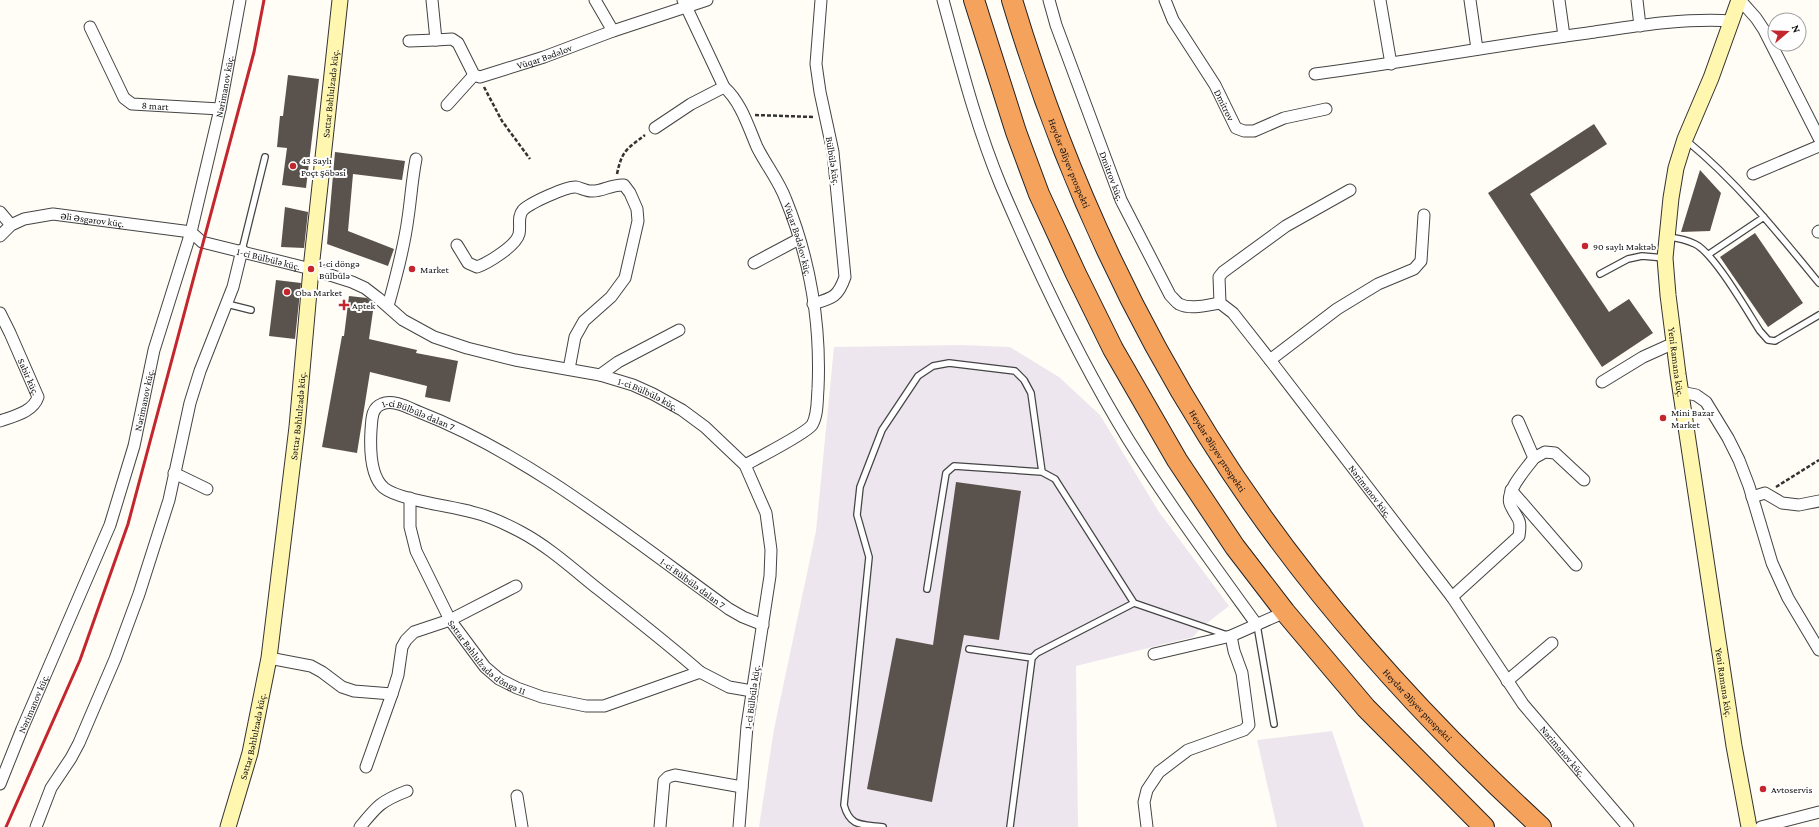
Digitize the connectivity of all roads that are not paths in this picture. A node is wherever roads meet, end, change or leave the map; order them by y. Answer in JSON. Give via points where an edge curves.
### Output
{"nodes":[{"id":1,"x":240,"y":0,"type":"edge"},
{"id":2,"x":340,"y":0,"type":"edge"},
{"id":3,"x":432,"y":0,"type":"edge"},
{"id":4,"x":595,"y":0,"type":"edge"},
{"id":5,"x":707,"y":0,"type":"edge"},
{"id":6,"x":821,"y":0,"type":"edge"},
{"id":7,"x":943,"y":0,"type":"edge"},
{"id":8,"x":974,"y":0,"type":"edge"},
{"id":9,"x":1012,"y":0,"type":"edge"},
{"id":10,"x":1049,"y":0,"type":"edge"},
{"id":11,"x":1165,"y":0,"type":"edge"},
{"id":12,"x":1380,"y":0,"type":"edge"},
{"id":13,"x":1470,"y":0,"type":"edge"},
{"id":14,"x":1559,"y":0,"type":"edge"},
{"id":15,"x":1637,"y":0,"type":"edge"},
{"id":16,"x":1740,"y":0,"type":"edge"},
{"id":17,"x":686,"y":2,"type":"edge"},
{"id":18,"x":1732,"y":21,"type":"junction"},
{"id":19,"x":1640,"y":26,"type":"junction"},
{"id":20,"x":90,"y":27,"type":"dead end"},
{"id":21,"x":613,"y":31,"type":"junction"},
{"id":22,"x":1564,"y":36,"type":"junction"},
{"id":23,"x":409,"y":40,"type":"dead end"},
{"id":24,"x":436,"y":40,"type":"junction"},
{"id":25,"x":1477,"y":49,"type":"junction"},
{"id":26,"x":1391,"y":64,"type":"junction"},
{"id":27,"x":1315,"y":74,"type":"dead end"},
{"id":28,"x":477,"y":76,"type":"junction"},
{"id":29,"x":724,"y":87,"type":"junction"},
{"id":30,"x":447,"y":104,"type":"dead end"},
{"id":31,"x":220,"y":109,"type":"junction"},
{"id":32,"x":1326,"y":110,"type":"dead end"},
{"id":33,"x":655,"y":128,"type":"road end"},
{"id":34,"x":1819,"y":138,"type":"edge"},
{"id":35,"x":1685,"y":139,"type":"junction"},
{"id":36,"x":1819,"y":146,"type":"edge"},
{"id":37,"x":265,"y":157,"type":"dead end"},
{"id":38,"x":416,"y":159,"type":"dead end"},
{"id":39,"x":1753,"y":174,"type":"dead end"},
{"id":40,"x":1350,"y":190,"type":"dead end"},
{"id":41,"x":0,"y":212,"type":"edge"},
{"id":42,"x":1424,"y":214,"type":"dead end"},
{"id":43,"x":1764,"y":217,"type":"junction"},
{"id":44,"x":11,"y":225,"type":"junction"},
{"id":45,"x":191,"y":232,"type":"junction"},
{"id":46,"x":0,"y":236,"type":"edge"},
{"id":47,"x":1666,"y":236,"type":"junction"},
{"id":48,"x":799,"y":239,"type":"junction"},
{"id":49,"x":457,"y":244,"type":"dead end"},
{"id":50,"x":242,"y":250,"type":"junction"},
{"id":51,"x":1709,"y":254,"type":"junction"},
{"id":52,"x":1665,"y":258,"type":"junction"},
{"id":53,"x":754,"y":263,"type":"dead end"},
{"id":54,"x":311,"y":268,"type":"junction"},
{"id":55,"x":1600,"y":274,"type":"dead end"},
{"id":56,"x":1819,"y":283,"type":"edge"},
{"id":57,"x":1220,"y":302,"type":"junction"},
{"id":58,"x":227,"y":304,"type":"junction"},
{"id":59,"x":813,"y":304,"type":"junction"},
{"id":60,"x":388,"y":306,"type":"junction"},
{"id":61,"x":251,"y":310,"type":"dead end"},
{"id":62,"x":0,"y":314,"type":"edge"},
{"id":63,"x":1819,"y":315,"type":"edge"},
{"id":64,"x":679,"y":330,"type":"dead end"},
{"id":65,"x":1674,"y":343,"type":"junction"},
{"id":66,"x":1270,"y":360,"type":"junction"},
{"id":67,"x":569,"y":369,"type":"junction"},
{"id":68,"x":600,"y":375,"type":"junction"},
{"id":69,"x":1602,"y":382,"type":"dead end"},
{"id":70,"x":1681,"y":392,"type":"junction"},
{"id":71,"x":0,"y":421,"type":"edge"},
{"id":72,"x":1518,"y":421,"type":"dead end"},
{"id":73,"x":1534,"y":458,"type":"junction"},
{"id":74,"x":745,"y":465,"type":"junction"},
{"id":75,"x":1042,"y":472,"type":"junction"},
{"id":76,"x":174,"y":473,"type":"junction"},
{"id":77,"x":1584,"y":480,"type":"dead end"},
{"id":78,"x":207,"y":488,"type":"dead end"},
{"id":79,"x":1511,"y":490,"type":"junction"},
{"id":80,"x":1752,"y":497,"type":"junction"},
{"id":81,"x":410,"y":498,"type":"junction"},
{"id":82,"x":1819,"y":501,"type":"edge"},
{"id":83,"x":1576,"y":565,"type":"dead end"},
{"id":84,"x":516,"y":586,"type":"dead end"},
{"id":85,"x":927,"y":589,"type":"dead end"},
{"id":86,"x":1452,"y":597,"type":"junction"},
{"id":87,"x":1134,"y":603,"type":"junction"},
{"id":88,"x":1285,"y":612,"type":"junction"},
{"id":89,"x":450,"y":620,"type":"junction"},
{"id":90,"x":763,"y":625,"type":"junction"},
{"id":91,"x":1257,"y":626,"type":"junction"},
{"id":92,"x":1231,"y":636,"type":"junction"},
{"id":93,"x":1552,"y":643,"type":"dead end"},
{"id":94,"x":970,"y":649,"type":"dead end"},
{"id":95,"x":1819,"y":650,"type":"edge"},
{"id":96,"x":1154,"y":654,"type":"dead end"},
{"id":97,"x":269,"y":658,"type":"junction"},
{"id":98,"x":1032,"y":658,"type":"junction"},
{"id":99,"x":700,"y":672,"type":"junction"},
{"id":100,"x":1507,"y":681,"type":"junction"},
{"id":101,"x":752,"y":691,"type":"junction"},
{"id":102,"x":392,"y":694,"type":"junction"},
{"id":103,"x":1274,"y":724,"type":"dead end"},
{"id":104,"x":366,"y":767,"type":"dead end"},
{"id":105,"x":0,"y":784,"type":"edge"},
{"id":106,"x":742,"y":787,"type":"junction"},
{"id":107,"x":407,"y":791,"type":"dead end"},
{"id":108,"x":517,"y":796,"type":"dead end"},
{"id":109,"x":1819,"y":812,"type":"edge"},
{"id":110,"x":36,"y":827,"type":"edge"},
{"id":111,"x":228,"y":827,"type":"edge"},
{"id":112,"x":360,"y":827,"type":"edge"},
{"id":113,"x":522,"y":827,"type":"edge"},
{"id":114,"x":660,"y":827,"type":"edge"},
{"id":115,"x":739,"y":827,"type":"edge"},
{"id":116,"x":883,"y":827,"type":"edge"},
{"id":117,"x":1010,"y":827,"type":"edge"},
{"id":118,"x":1147,"y":827,"type":"edge"},
{"id":119,"x":1484,"y":827,"type":"edge"},
{"id":120,"x":1541,"y":827,"type":"edge"},
{"id":121,"x":1628,"y":827,"type":"edge"},
{"id":122,"x":1749,"y":827,"type":"edge"},
{"id":123,"x":1761,"y":827,"type":"edge"}],
"edges":[{"from":1,"to":31,"type":"street","name":"Nərimanov küç."},
{"from":2,"to":54,"type":"street","name":"Səttar Bəhlulzadə küç."},
{"from":3,"to":24,"type":"street"},
{"from":4,"to":21,"type":"street"},
{"from":5,"to":17,"type":"street","name":"Vüqar Bədəlov"},
{"from":6,"to":59,"type":"street","name":"Bülbülə küç.","via":[[816,64],[833,152],[845,277],[841,289],[832,298]]},
{"from":7,"to":91,"type":"street","via":[[963,73],[1001,184],[1052,297],[1128,438],[1183,523]]},
{"from":8,"to":88,"type":"highway","via":[[1013,125],[1040,194],[1113,349],[1177,460],[1235,547]]},
{"from":9,"to":120,"type":"highway","name":"Heydər Əliyev prospekti","via":[[1052,122],[1111,260],[1148,332],[1208,436],[1267,523],[1319,591],[1394,680],[1484,775]]},
{"from":10,"to":57,"type":"street","name":"Dmitrov küç.","via":[[1121,200],[1170,295],[1178,304],[1188,306]]},
{"from":11,"to":32,"type":"street","name":"Dmitrov","via":[[1173,20],[1215,85],[1236,128],[1254,131],[1284,118]]},
{"from":12,"to":26,"type":"street"},
{"from":13,"to":25,"type":"street"},
{"from":14,"to":22,"type":"street"},
{"from":15,"to":19,"type":"street"},
{"from":16,"to":18,"type":"street","name":"Yeni Ramana küç."},
{"from":16,"to":34,"type":"street","via":[[1764,30]]},
{"from":17,"to":21,"type":"street","name":"Vüqar Bədəlov"},
{"from":17,"to":29,"type":"street","name":"Vüqar Bədəlov küç."},
{"from":18,"to":19,"type":"street","via":[[1690,20]]},
{"from":18,"to":35,"type":"street","name":"Yeni Ramana küç."},
{"from":19,"to":22,"type":"street"},
{"from":20,"to":31,"type":"street","name":"8 mart","via":[[127,102]]},
{"from":21,"to":28,"type":"street","name":"Vüqar Bədəlov","via":[[544,57]]},
{"from":22,"to":25,"type":"street"},
{"from":23,"to":24,"type":"street"},
{"from":24,"to":28,"type":"street","via":[[452,39],[458,42]]},
{"from":25,"to":26,"type":"street"},
{"from":26,"to":27,"type":"street"},
{"from":28,"to":30,"type":"street"},
{"from":29,"to":33,"type":"street","via":[[691,104]]},
{"from":29,"to":48,"type":"street","name":"Vüqar Bədəlov küç.","via":[[734,96],[758,149],[779,185]]},
{"from":31,"to":45,"type":"street","name":"Nərimanov küç."},
{"from":35,"to":43,"type":"lane"},
{"from":35,"to":47,"type":"street","name":"Yeni Ramana küç.","via":[[1675,176]]},
{"from":36,"to":39,"type":"street"},
{"from":37,"to":50,"type":"lane"},
{"from":38,"to":60,"type":"street","via":[[408,218]]},
{"from":40,"to":57,"type":"street","via":[[1286,226],[1223,272],[1219,277]]},
{"from":41,"to":44,"type":"street"},
{"from":42,"to":66,"type":"street","via":[[1421,261],[1414,269],[1378,284],[1337,309]]},
{"from":43,"to":51,"type":"lane"},
{"from":43,"to":56,"type":"lane"},
{"from":44,"to":45,"type":"street","name":"Əli Əsgərov küç.","via":[[24,219],[53,214]]},
{"from":44,"to":46,"type":"street","name":"Əli Əsgərov küç."},
{"from":45,"to":50,"type":"street","name":"1-ci Bülbülə küç.","via":[[202,242]]},
{"from":45,"to":105,"type":"street","name":"Nərimanov küç.","via":[[154,350],[134,446],[110,525]]},
{"from":47,"to":51,"type":"lane","via":[[1696,244]]},
{"from":47,"to":52,"type":"street","name":"Yeni Ramana küç."},
{"from":48,"to":53,"type":"street"},
{"from":48,"to":59,"type":"street","name":"Vüqar Bədəlov küç."},
{"from":49,"to":67,"type":"street","via":[[468,263],[477,267],[487,264],[519,235],[519,216],[524,210],[569,187],[591,192],[615,184],[624,185],[637,210],[637,230],[625,278],[611,297],[584,321],[575,337]]},
{"from":50,"to":54,"type":"street","name":"1-ci Bülbülə küç."},
{"from":50,"to":58,"type":"street"},
{"from":51,"to":63,"type":"lane","via":[[1768,340],[1775,341]]},
{"from":52,"to":55,"type":"lane","via":[[1642,256],[1628,259]]},
{"from":52,"to":65,"type":"street","name":"Yeni Ramana küç."},
{"from":54,"to":60,"type":"street","name":"1-ci Bülbülə küç.","via":[[365,288]]},
{"from":54,"to":97,"type":"street","name":"Səttar Bəhlulzadə küç.","via":[[296,427]]},
{"from":57,"to":66,"type":"street","name":"Nərimanov küç.","via":[[1233,313]]},
{"from":58,"to":61,"type":"lane"},
{"from":58,"to":76,"type":"street","via":[[200,371]]},
{"from":59,"to":74,"type":"street","name":"Vüqar Bədəlov küç.","via":[[819,362],[812,425]]},
{"from":60,"to":67,"type":"street","name":"1-ci Bülbülə küç.","via":[[403,320],[434,337],[515,360]]},
{"from":62,"to":71,"type":"street","name":"Sabir küç.","via":[[38,397],[29,409]]},
{"from":64,"to":68,"type":"street","via":[[618,362]]},
{"from":65,"to":69,"type":"street","via":[[1643,357]]},
{"from":65,"to":70,"type":"street","name":"Yeni Ramana küç."},
{"from":66,"to":86,"type":"street","name":"Nərimanov küç."},
{"from":67,"to":68,"type":"street","name":"1-ci Bülbülə küç."},
{"from":68,"to":74,"type":"street","name":"1-ci Bülbülə küç.","via":[[633,385],[682,410],[705,427]]},
{"from":70,"to":80,"type":"street","via":[[1696,395],[1706,402],[1739,460]]},
{"from":70,"to":122,"type":"street","name":"Yeni Ramana küç.","via":[[1734,746]]},
{"from":72,"to":73,"type":"street"},
{"from":73,"to":77,"type":"street","via":[[1545,452],[1555,453]]},
{"from":73,"to":79,"type":"street"},
{"from":74,"to":90,"type":"street","name":"1-ci Bülbülə küç.","via":[[766,513],[772,550]]},
{"from":75,"to":85,"type":"lane","via":[[954,466],[946,473]]},
{"from":75,"to":87,"type":"lane","via":[[1055,479]]},
{"from":75,"to":116,"type":"lane","via":[[1031,393],[1015,371],[950,363],[933,366],[918,376],[882,430],[860,487],[857,515],[869,557],[844,805],[847,817],[852,822]]},
{"from":76,"to":78,"type":"street"},
{"from":76,"to":110,"type":"street","via":[[163,522],[128,628],[79,743],[51,788]]},
{"from":79,"to":83,"type":"street"},
{"from":79,"to":86,"type":"street","via":[[1509,502],[1521,524],[1519,536]]},
{"from":80,"to":82,"type":"street","via":[[1765,493],[1782,503]]},
{"from":80,"to":95,"type":"street","via":[[1772,564],[1788,598]]},
{"from":81,"to":89,"type":"street","via":[[410,527],[416,552]]},
{"from":81,"to":90,"type":"street","name":"1-ci Bülbülə dalan 7","via":[[384,488],[376,478],[370,438],[372,415],[380,404],[389,402],[406,407],[437,419],[488,445],[558,487],[729,609]]},
{"from":81,"to":99,"type":"street","name":"1-ci Bülbülə dalan 7","via":[[473,512],[521,532],[548,549]]},
{"from":84,"to":89,"type":"street"},
{"from":86,"to":100,"type":"street","name":"Nərimanov küç."},
{"from":87,"to":92,"type":"lane"},
{"from":87,"to":98,"type":"lane","via":[[1037,653]]},
{"from":88,"to":91,"type":"street"},
{"from":88,"to":119,"type":"highway","via":[[1366,708]]},
{"from":89,"to":99,"type":"street","name":"Səttar Bəhlulzadə döngə 11","via":[[485,667],[499,679],[542,697],[586,706],[604,706]]},
{"from":89,"to":102,"type":"street","name":"Səttar Bəhlulzadə döngə 11","via":[[414,632],[406,640],[402,647]]},
{"from":90,"to":101,"type":"street","name":"1-ci Bülbülə küç."},
{"from":91,"to":92,"type":"street"},
{"from":91,"to":103,"type":"lane"},
{"from":92,"to":96,"type":"street"},
{"from":92,"to":118,"type":"street","via":[[1242,673],[1248,725],[1244,730],[1188,750],[1159,772],[1147,790],[1144,802]]},
{"from":93,"to":100,"type":"street"},
{"from":94,"to":98,"type":"lane"},
{"from":97,"to":102,"type":"street","via":[[311,666],[342,687],[354,691]]},
{"from":97,"to":111,"type":"street","name":"Səttar Bəhlulzadə küç.","via":[[250,753]]},
{"from":98,"to":117,"type":"lane"},
{"from":99,"to":101,"type":"street","via":[[729,686]]},
{"from":100,"to":121,"type":"street","name":"Nərimanov küç.","via":[[1523,704]]},
{"from":101,"to":106,"type":"street","name":"1-ci Bülbülə küç."},
{"from":102,"to":104,"type":"street","name":"Səttar Bəhlulzadə döngə 11"},
{"from":106,"to":114,"type":"street","via":[[675,775],[668,777],[664,781]]},
{"from":106,"to":115,"type":"street","name":"1-ci Bülbülə küç."},
{"from":107,"to":112,"type":"street","via":[[380,803]]},
{"from":108,"to":113,"type":"street"},
{"from":109,"to":123,"type":"street"}]}
